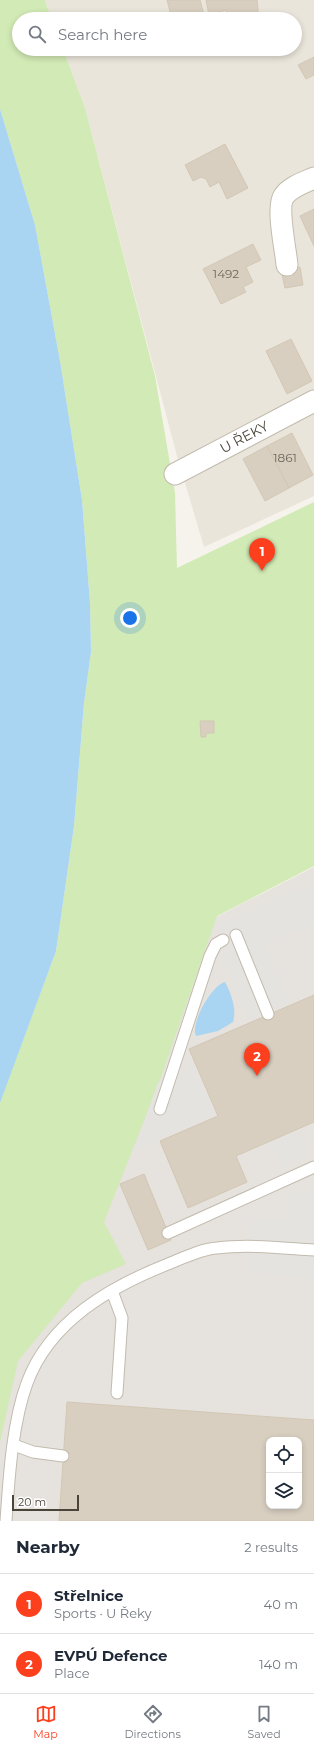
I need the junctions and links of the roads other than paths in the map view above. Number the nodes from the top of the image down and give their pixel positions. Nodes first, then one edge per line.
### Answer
1 (314, 178) edge
2 (288, 265) dead end
3 (314, 401) edge
4 (175, 474) dead end
5 (236, 935) dead end
6 (223, 940) dead end
7 (268, 1014) dead end
8 (160, 1109) dead end
9 (314, 1167) edge
10 (168, 1232) dead end
11 (314, 1250) edge
12 (112, 1291) junction
13 (117, 1393) dead end
14 (14, 1445) junction
15 (64, 1456) dead end
16 (6, 1521) edge

1 - 2 street
3 - 4 street, U ŘEKY
5 - 7 lane
6 - 8 lane
9 - 10 lane
11 - 12 lane
12 - 13 lane
12 - 14 lane
14 - 15 lane
14 - 16 lane

